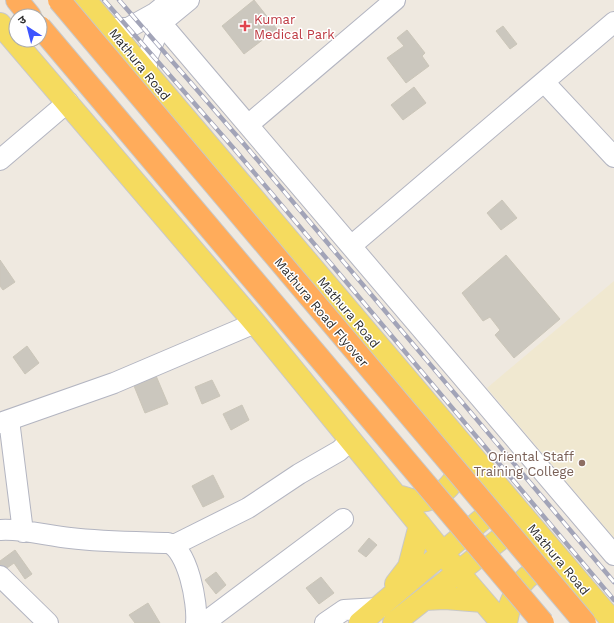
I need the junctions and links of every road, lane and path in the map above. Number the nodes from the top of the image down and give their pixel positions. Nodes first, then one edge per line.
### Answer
1 (17, 0) edge
2 (60, 0) edge
3 (85, 0) edge
4 (171, 0) edge
5 (189, 0) edge
6 (395, 0) edge
7 (24, 8) edge
8 (614, 22) edge
9 (161, 23) junction
10 (0, 24) edge
11 (110, 28) junction
12 (48, 36) edge
13 (146, 74) junction
14 (544, 82) junction
15 (68, 102) junction
16 (248, 125) junction
17 (614, 157) edge
18 (0, 159) edge
19 (351, 246) junction
20 (255, 323) junction
21 (4, 421) edge
22 (457, 438) junction
23 (351, 440) junction
24 (396, 496) junction
25 (507, 498) junction
26 (343, 519) dead end
27 (525, 519) junction
28 (420, 525) junction
29 (0, 530) edge
30 (23, 532) junction
31 (174, 545) junction
32 (442, 553) junction
33 (614, 555) edge
34 (570, 572) junction
35 (459, 573) junction
36 (0, 576) edge
37 (425, 599) junction
38 (483, 601) junction
39 (378, 608) junction
40 (48, 623) edge
41 (196, 623) edge
42 (204, 623) edge
43 (325, 623) edge
44 (360, 623) edge
45 (394, 623) edge
46 (502, 623) edge
47 (506, 623) edge
48 (543, 623) edge
49 (585, 623) edge
50 (614, 623) edge

1 - 7 highway
2 - 49 highway, Mathura Road Flyover, bridge
3 - 11 main road, Mathura Road
4 - 11 street
5 - 9 street
6 - 16 street
8 - 14 street
9 - 13 street
9 - 16 street
10 - 15 main road
11 - 13 main road, Mathura Road
12 - 48 highway, bridge
13 - 22 main road, Mathura Road
14 - 17 street
14 - 19 street
15 - 18 street
15 - 20 main road
16 - 19 street
19 - 33 street
20 - 21 street
20 - 23 main road
21 - 30 street
22 - 24 main road
22 - 25 main road, Mathura Road
23 - 24 main road
23 - 31 street
24 - 28 main road
25 - 27 main road, Mathura Road
25 - 32 main road
26 - 42 street
27 - 34 main road, Mathura Road
27 - 35 main road
28 - 32 main road
28 - 39 main road
29 - 30 street
30 - 31 street
31 - 41 street
32 - 35 main road
32 - 39 main road
34 - 47 main road
34 - 50 main road, Mathura Road
35 - 37 main road
35 - 38 main road
36 - 40 street
37 - 38 main road
37 - 45 main road
38 - 46 main road
39 - 43 street
39 - 44 main road

